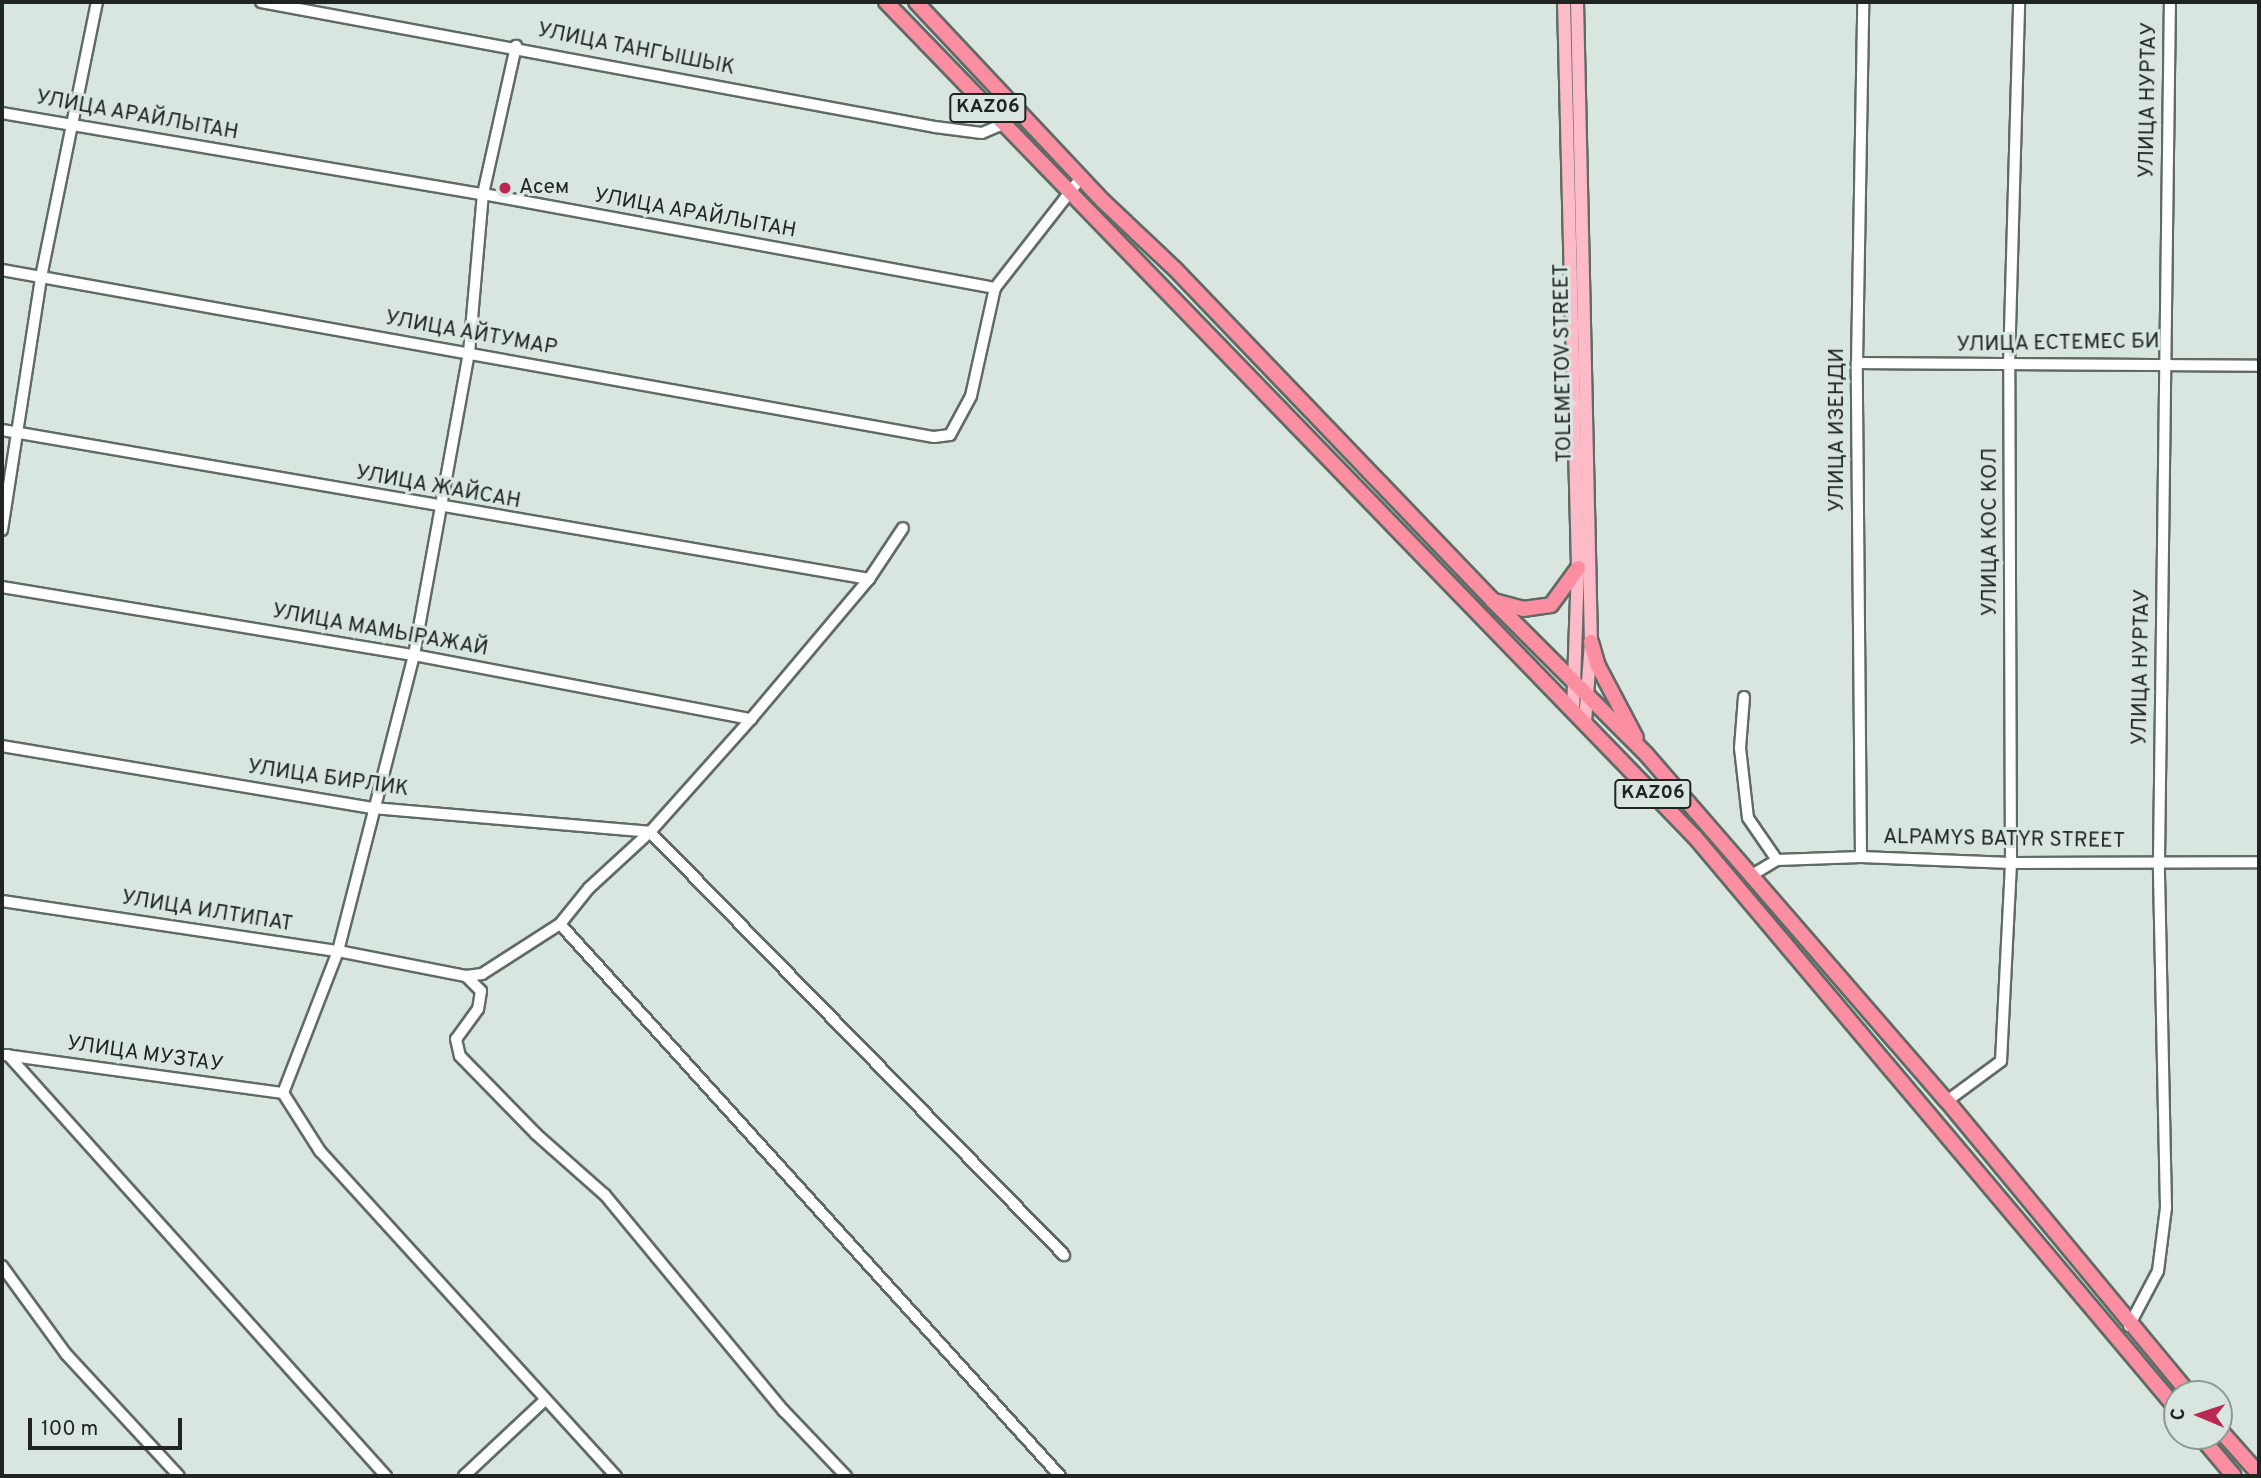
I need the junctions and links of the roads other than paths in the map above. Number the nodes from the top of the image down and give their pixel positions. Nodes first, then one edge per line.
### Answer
1 (97, 2) edge
2 (261, 2) edge
3 (886, 2) edge
4 (915, 2) edge
5 (1564, 2) edge
6 (1577, 2) edge
7 (1863, 2) edge
8 (2019, 2) edge
9 (2170, 2) edge
10 (516, 46) junction
11 (2, 113) edge
12 (1003, 124) junction
13 (70, 125) junction
14 (1081, 178) junction
15 (484, 194) junction
16 (1070, 194) junction
17 (2, 270) edge
18 (41, 277) junction
19 (995, 288) junction
20 (469, 353) junction
21 (2165, 362) junction
22 (1857, 363) junction
23 (2009, 366) junction
24 (2259, 366) edge
25 (2, 430) edge
26 (19, 433) junction
27 (438, 508) junction
28 (903, 528) dead end
29 (2, 530) edge
30 (1578, 568) junction
31 (869, 579) junction
32 (2, 587) edge
33 (1492, 600) junction
34 (1591, 642) junction
35 (414, 655) junction
36 (1576, 685) junction
37 (1587, 696) junction
38 (1744, 697) dead end
39 (1573, 711) junction
40 (751, 719) junction
41 (1584, 723) junction
42 (2, 746) edge
43 (1646, 754) junction
44 (372, 808) junction
45 (650, 832) junction
46 (1861, 857) junction
47 (1777, 860) junction
48 (2159, 860) junction
49 (2259, 862) edge
50 (2011, 863) junction
51 (1752, 875) junction
52 (2, 901) edge
53 (560, 924) junction
54 (338, 951) junction
55 (466, 976) junction
56 (5, 1055) edge
57 (283, 1093) junction
58 (1947, 1101) junction
59 (1064, 1255) dead end
60 (2, 1266) edge
61 (2129, 1326) junction
62 (2177, 1380) edge
63 (2163, 1392) edge
64 (546, 1399) junction
65 (2233, 1445) edge
66 (2212, 1450) edge
67 (2259, 1474) edge
68 (179, 1476) edge
69 (386, 1476) edge
70 (464, 1476) edge
71 (616, 1476) edge
72 (846, 1476) edge
73 (1060, 1476) edge
74 (2234, 1476) edge

1 - 13 street
2 - 10 street, УЛИЦА ТАНГЫШЫК
3 - 12 highway, KАZ06
4 - 14 highway, KАZ06
5 - 30 main road, TOLEMETOV STREET
6 - 34 main road, TOLEMETOV STREET
7 - 22 street, УЛИЦА ИЗЕНДИ
8 - 23 street, УЛИЦА КОС КОЛ
9 - 21 street, УЛИЦА НУРТАУ
10 - 12 street, УЛИЦА ТАНГЫШЫК
10 - 15 street
11 - 13 street, УЛИЦА АРАЙЛЫТАН
12 - 16 highway, KАZ06
13 - 15 street, УЛИЦА АРАЙЛЫТАН
13 - 18 street
14 - 16 street
14 - 33 highway, KАZ06
15 - 19 street, УЛИЦА АРАЙЛЫТАН
15 - 20 street
16 - 19 street
16 - 39 highway, KАZ06
17 - 18 street, УЛИЦА АЙТУМАР
18 - 20 street, УЛИЦА АЙТУМАР
18 - 26 street
19 - 20 street, УЛИЦА АЙТУМАР
20 - 27 street
21 - 23 street, УЛИЦА ЕСТЕМЕС БИ
21 - 24 street, УЛИЦА ЕСТЕМЕС БИ
21 - 48 street, УЛИЦА НУРТАУ
22 - 23 street, УЛИЦА ЕСТЕМЕС БИ
22 - 46 street, УЛИЦА ИЗЕНДИ
23 - 50 street, УЛИЦА КОС КОЛ
25 - 26 street, УЛИЦА ЖАЙСАН
26 - 27 street, УЛИЦА ЖАЙСАН
26 - 29 street
27 - 31 street, УЛИЦА ЖАЙСАН
27 - 35 street
28 - 31 street
30 - 33 highway
30 - 36 main road, TOLEMETOV STREET
31 - 40 street
32 - 35 street, УЛИЦА МАМЫРАЖАЙ
33 - 36 highway, KАZ06
34 - 37 main road, TOLEMETOV STREET
34 - 43 highway
35 - 40 street, УЛИЦА МАМЫРАЖАЙ
35 - 44 street
36 - 37 highway, KАZ06
36 - 39 main road, TOLEMETOV STREET
37 - 41 main road, TOLEMETOV STREET
37 - 43 highway, KАZ06
38 - 47 street
39 - 41 highway, KАZ06
40 - 45 street
41 - 63 highway, KАZ06
42 - 44 street, УЛИЦА БИРЛИК
43 - 51 highway, KАZ06
44 - 45 street, УЛИЦА БИРЛИК
44 - 54 street
45 - 53 street
45 - 59 street
46 - 47 street, ALPAMYS BATYR STREET
46 - 50 street, ALPAMYS BATYR STREET
47 - 51 street, ALPAMYS BATYR STREET
48 - 49 street, ALPAMYS BATYR STREET
48 - 50 street, ALPAMYS BATYR STREET
48 - 61 street, УЛИЦА НУРТАУ
50 - 58 street, УЛИЦА КОС КОЛ
51 - 58 highway, KАZ06
52 - 54 street, УЛИЦА ИЛТИПАТ
53 - 55 street
53 - 73 street
54 - 55 street, УЛИЦА ИЛТИПАТ
54 - 57 street
55 - 72 street
56 - 57 street, УЛИЦА МУЗТАУ
56 - 69 street
57 - 64 street
58 - 61 highway, KАZ06
60 - 68 street
61 - 62 highway, KАZ06
64 - 70 street
64 - 71 street
65 - 67 highway
66 - 74 highway

